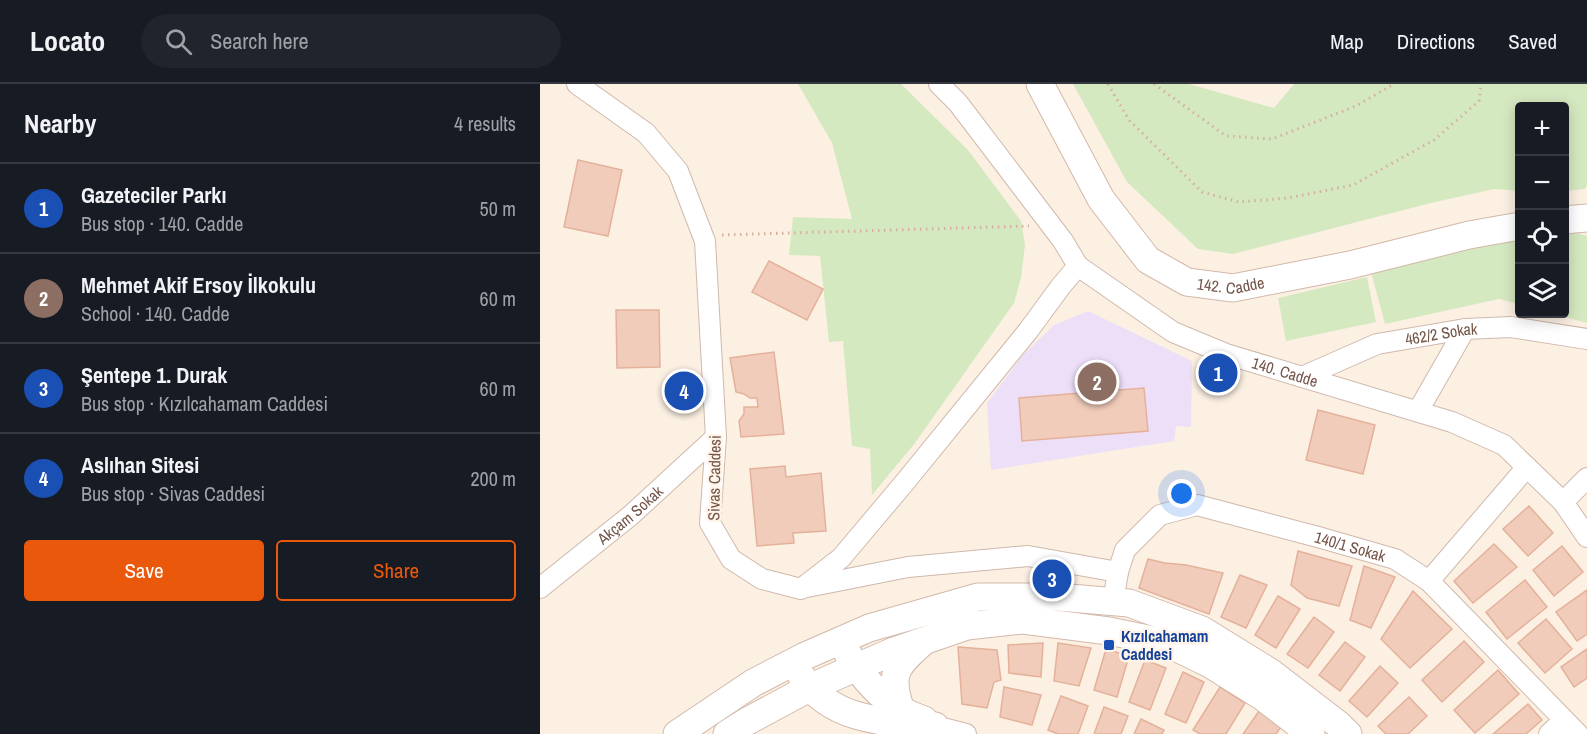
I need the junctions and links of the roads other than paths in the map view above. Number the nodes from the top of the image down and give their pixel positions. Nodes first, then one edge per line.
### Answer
1 (577, 84) edge
2 (939, 84) edge
3 (1040, 84) edge
4 (1587, 218) edge
5 (1569, 220) edge
6 (1515, 227) edge
7 (1078, 266) junction
8 (1465, 329) junction
9 (1587, 339) edge
10 (1302, 377) junction
11 (1418, 411) junction
12 (716, 436) junction
13 (1527, 467) junction
14 (1587, 478) edge
15 (1563, 502) junction
16 (1587, 537) edge
17 (1118, 573) junction
18 (1429, 581) junction
19 (540, 588) edge
20 (801, 589) junction
21 (1113, 602) junction
22 (840, 641) junction
23 (924, 641) junction
24 (792, 663) junction
25 (856, 667) junction
26 (809, 688) junction
27 (901, 710) junction
28 (844, 711) junction
29 (1564, 720) junction
30 (935, 726) junction
31 (736, 728) edge
32 (677, 734) edge
33 (966, 734) edge
34 (1311, 734) edge
35 (1348, 734) edge
36 (1549, 734) edge
37 (1578, 734) edge

1 - 12 street, Sivas Caddesi
2 - 7 street, 140. Cadde
3 - 6 main road, 142. Cadde
4 - 5 main road
7 - 10 street, 140. Cadde
7 - 20 street
8 - 9 street, 462/2 Sokak
8 - 10 street, 462/2 Sokak
8 - 11 street
10 - 11 street, 140. Cadde
11 - 13 street, 140. Cadde
12 - 19 street, Akçam Sokak
12 - 20 street, Sivas Caddesi
13 - 15 street, 140. Cadde
13 - 18 street
14 - 15 street
15 - 16 street, 140. Cadde
17 - 18 street, 140/1 Sokak
17 - 20 street
17 - 21 street, 140/1 Sokak
18 - 29 street, 140/1 Sokak
21 - 22 main road
21 - 35 main road
22 - 24 main road
22 - 25 main road
23 - 25 main road
23 - 27 main road
23 - 34 main road
24 - 26 main road
24 - 32 main road
25 - 26 main road
25 - 27 main road
26 - 28 main road
26 - 31 main road
27 - 30 main road
28 - 30 main road
28 - 31 main road
29 - 36 street
29 - 37 street, 140/1 Sokak
30 - 33 street

